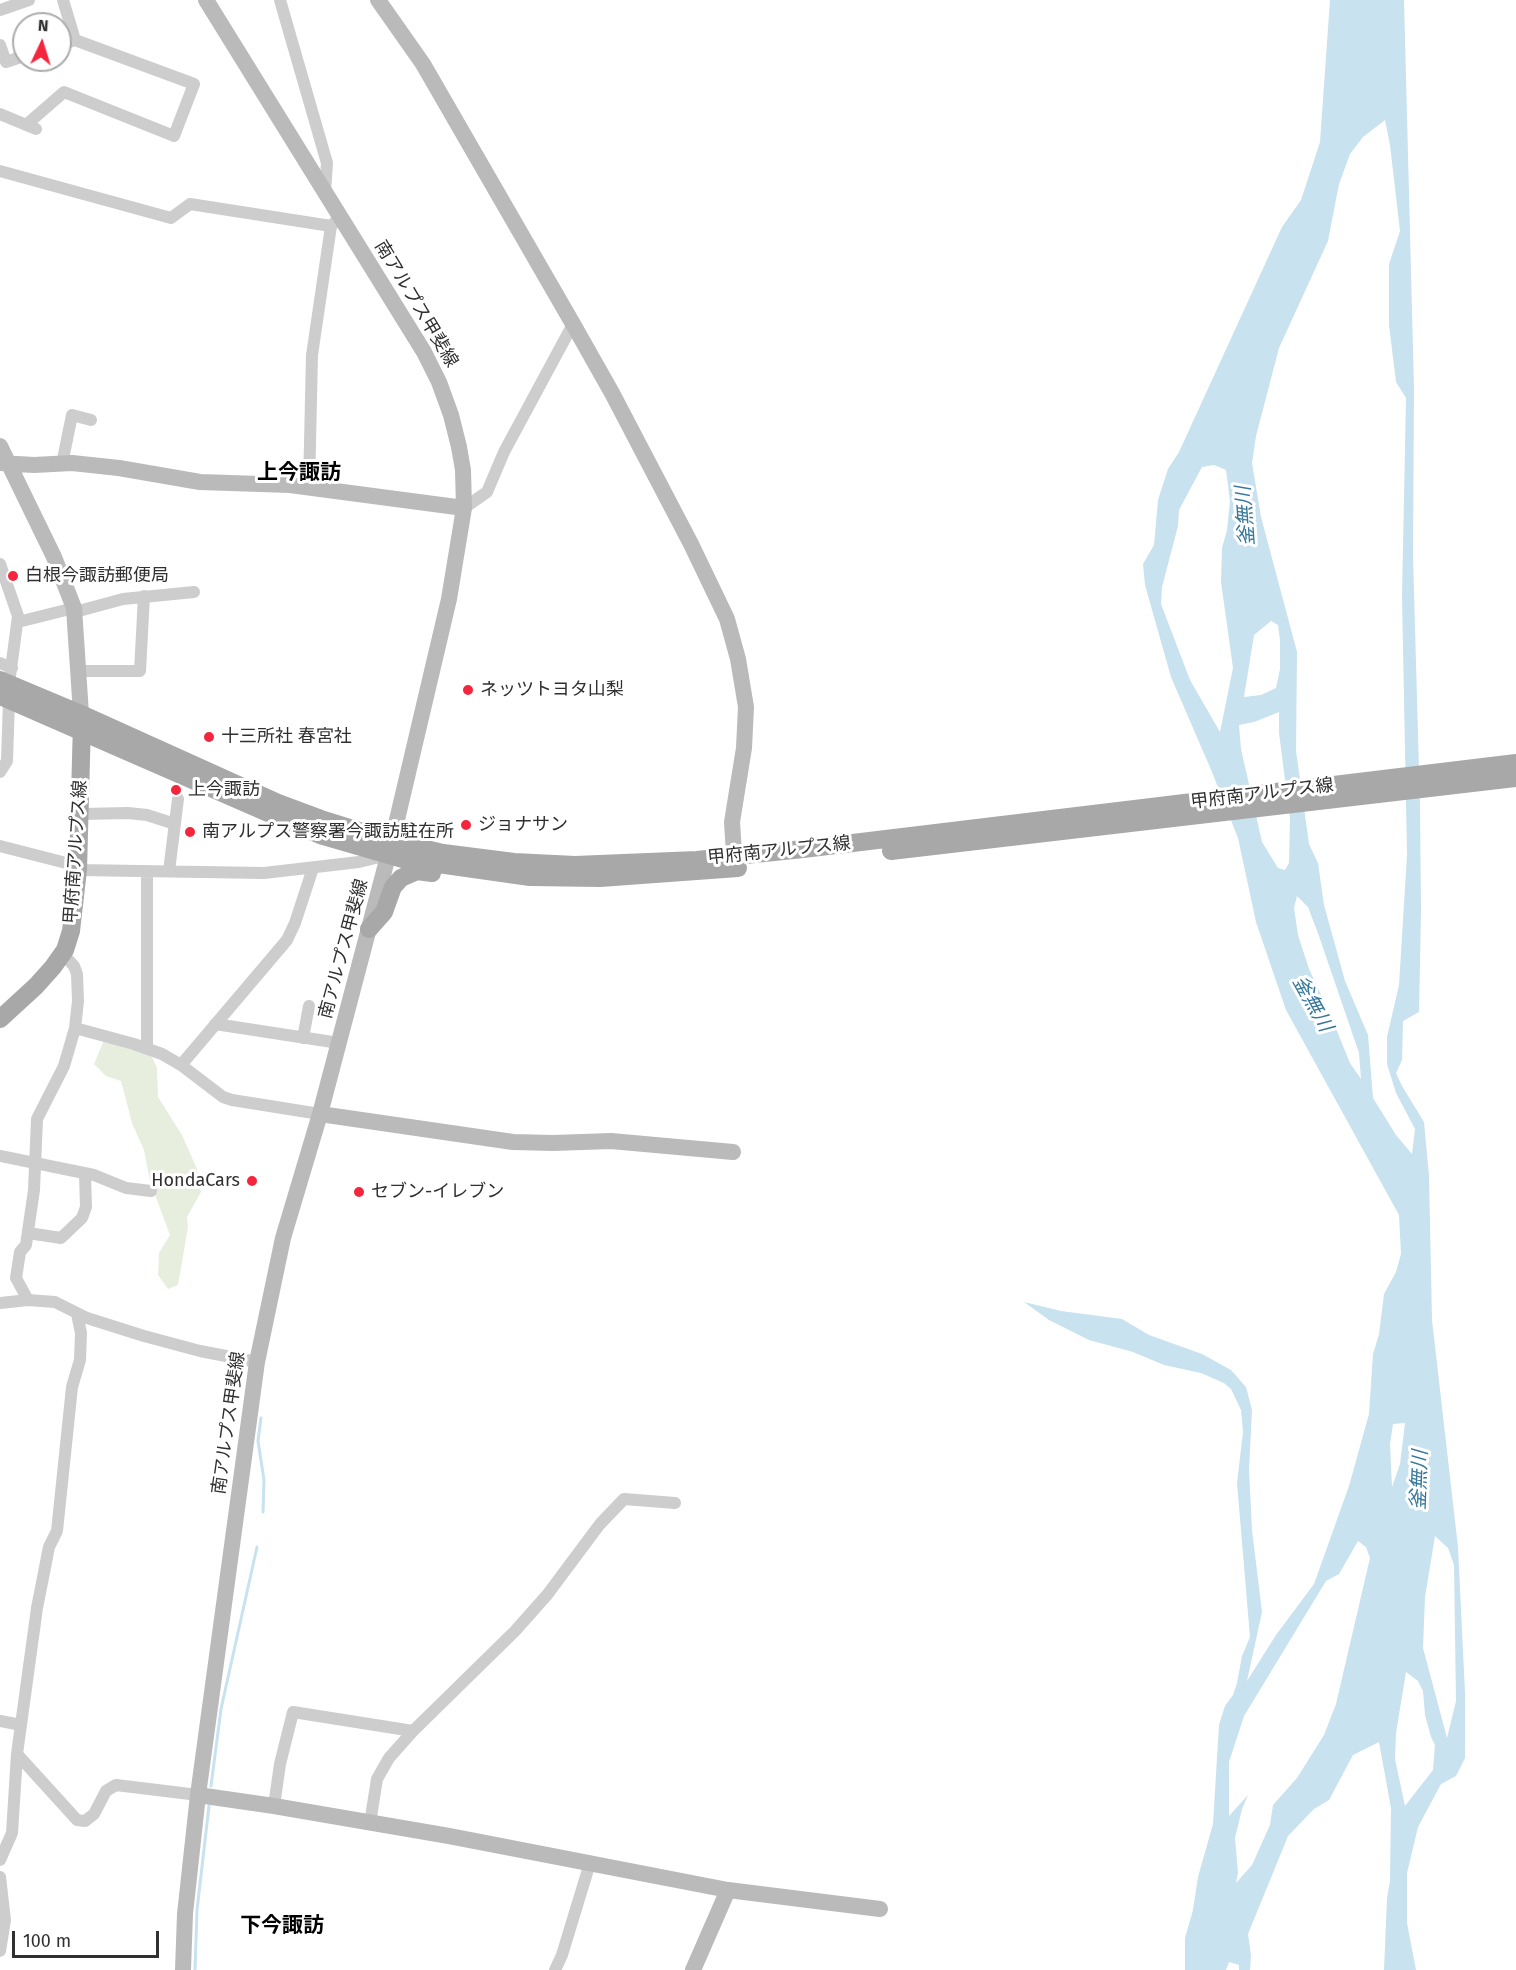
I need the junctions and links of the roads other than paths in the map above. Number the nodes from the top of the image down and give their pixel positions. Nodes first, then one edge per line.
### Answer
1 (29, 0) edge
2 (206, 0) edge
3 (280, 0) edge
4 (67, 1) edge
5 (382, 2) edge
6 (0, 10) edge
7 (75, 40) junction
8 (72, 41) edge
9 (0, 45) edge
10 (12, 60) edge
11 (0, 114) edge
12 (0, 171) edge
13 (325, 192) junction
14 (336, 221) junction
15 (573, 324) junction
16 (91, 420) dead end
17 (0, 446) edge
18 (4, 463) edge
19 (62, 464) junction
20 (309, 487) junction
21 (464, 508) junction
22 (0, 564) edge
23 (194, 592) dead end
24 (144, 596) junction
25 (75, 610) junction
26 (18, 622) junction
27 (79, 671) junction
28 (5, 682) edge
29 (82, 723) junction
30 (1516, 763) edge
31 (0, 772) edge
32 (1516, 778) edge
33 (178, 799) dead end
34 (81, 814) junction
35 (175, 824) junction
36 (0, 846) edge
37 (390, 848) junction
38 (805, 855) junction
39 (734, 863) junction
40 (78, 868) junction
41 (313, 868) junction
42 (147, 871) junction
43 (169, 871) junction
44 (515, 875) junction
45 (369, 929) junction
46 (63, 954) junction
47 (309, 1006) dead end
48 (1, 1015) edge
49 (215, 1024) junction
50 (75, 1028) junction
51 (303, 1038) junction
52 (339, 1043) junction
53 (147, 1049) junction
54 (181, 1065) junction
55 (320, 1114) junction
56 (733, 1152) dead end
57 (0, 1156) edge
58 (34, 1162) junction
59 (85, 1174) junction
60 (151, 1191) dead end
61 (28, 1233) junction
62 (28, 1300) junction
63 (0, 1303) edge
64 (77, 1314) junction
65 (257, 1362) junction
66 (675, 1503) dead end
67 (0, 1721) edge
68 (21, 1725) junction
69 (412, 1731) junction
70 (17, 1754) junction
71 (198, 1795) junction
72 (274, 1806) junction
73 (370, 1823) junction
74 (0, 1860) edge
75 (590, 1863) junction
76 (0, 1877) edge
77 (728, 1890) junction
78 (880, 1909) dead end
79 (0, 1951) edge
80 (183, 1970) edge
81 (555, 1970) edge
82 (693, 1970) edge

1 - 6 street
2 - 13 street, 南アルプス甲斐線
3 - 13 street
4 - 7 street
5 - 15 street
7 - 8 street
7 - 11 street
9 - 10 street
12 - 14 street
13 - 14 street, 南アルプス甲斐線
14 - 20 street
14 - 21 street, 南アルプス甲斐線
15 - 21 street
15 - 39 street
16 - 19 street
17 - 18 street
18 - 19 street
18 - 25 street
19 - 20 street
20 - 21 street
21 - 37 street, 南アルプス甲斐線
22 - 26 street
23 - 24 street
24 - 25 street
24 - 27 street
25 - 26 street
25 - 27 street
26 - 28 street
27 - 29 street
28 - 29 main road
28 - 31 street
29 - 34 main road, 甲府南アルプス線
29 - 37 main road, 甲府南アルプス線
30 - 38 main road, 甲府南アルプス線
32 - 38 main road, 甲府南アルプス線
33 - 35 street
34 - 35 street
34 - 40 main road, 甲府南アルプス線
35 - 43 street
36 - 40 street
37 - 39 main road, 甲府南アルプス線
37 - 41 street
37 - 44 main road, 甲府南アルプス線
37 - 45 street, 南アルプス甲斐線
38 - 39 main road, 甲府南アルプス線
39 - 44 main road, 甲府南アルプス線
40 - 42 street
40 - 46 main road, 甲府南アルプス線
41 - 43 street
41 - 49 street
42 - 43 street
42 - 53 street
44 - 45 main road
45 - 52 street, 南アルプス甲斐線
46 - 48 main road, 甲府南アルプス線
46 - 50 street
47 - 51 street
49 - 51 street
49 - 54 street
50 - 53 street
50 - 58 street
51 - 52 street
52 - 55 street, 南アルプス甲斐線
53 - 54 street
54 - 55 street
55 - 56 street
55 - 65 street, 南アルプス甲斐線
57 - 58 street
58 - 59 street
58 - 61 street
59 - 60 street
59 - 61 street
61 - 62 street
62 - 63 street
62 - 64 street
64 - 65 street
64 - 68 street
65 - 71 street, 南アルプス甲斐線
66 - 69 street
67 - 68 street
68 - 70 street
69 - 72 street
69 - 73 street
70 - 71 street
70 - 74 street
71 - 72 street
71 - 80 street, 南アルプス甲斐線
72 - 73 street
73 - 75 street
75 - 77 street
75 - 81 street
76 - 79 street
77 - 78 street
77 - 82 street

